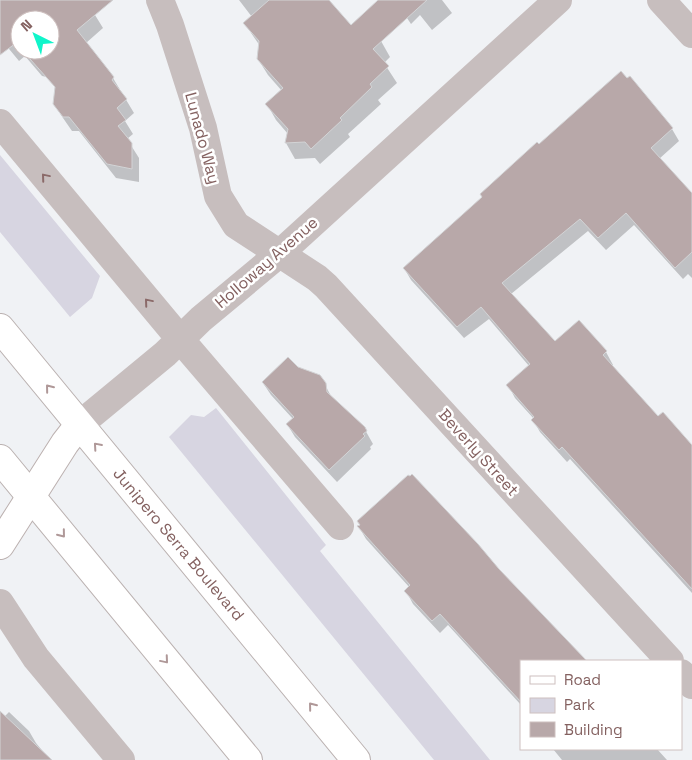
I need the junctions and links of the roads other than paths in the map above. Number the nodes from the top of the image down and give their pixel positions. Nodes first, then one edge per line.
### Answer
1 (160, 0) edge
2 (558, 0) edge
3 (661, 0) edge
4 (692, 34) edge
5 (0, 123) edge
6 (279, 254) junction
7 (0, 328) edge
8 (180, 339) junction
9 (80, 425) junction
10 (0, 459) edge
11 (31, 496) junction
12 (340, 526) dead end
13 (0, 545) edge
14 (0, 603) edge
15 (669, 660) edge
16 (682, 674) edge
17 (692, 685) edge
18 (120, 760) edge
19 (248, 760) edge
20 (356, 760) edge

1 - 6 street, Lunado Way
2 - 6 street, Holloway Avenue
3 - 4 street
8 -> 5 street
6 - 8 street, Holloway Avenue
6 - 15 street, Beverly Street
9 -> 7 main road, Junipero Serra Boulevard
8 - 9 street, Holloway Avenue
8 - 12 street
9 - 11 main road, Holloway Avenue
20 -> 9 main road, Junipero Serra Boulevard
10 - 11 main road
11 - 13 main road, Holloway Avenue
11 -> 19 main road
14 - 18 street
16 - 17 street

